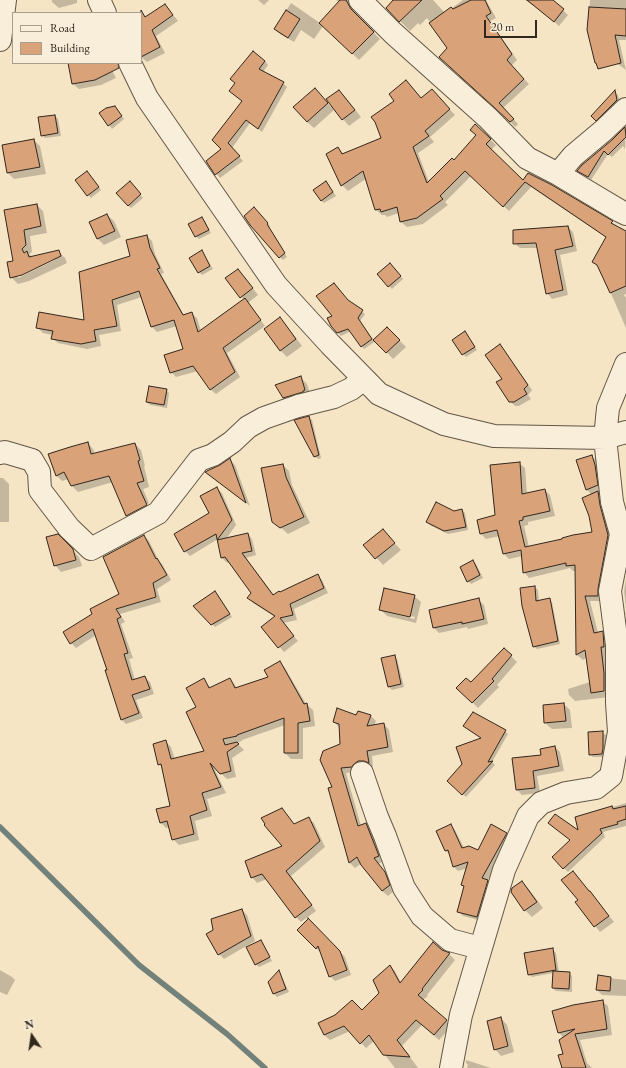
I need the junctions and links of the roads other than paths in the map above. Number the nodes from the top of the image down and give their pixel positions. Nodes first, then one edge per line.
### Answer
1 (5, 0) edge
2 (99, 0) edge
3 (360, 0) edge
4 (105, 12) edge
5 (0, 40) edge
6 (130, 64) edge
7 (626, 109) edge
8 (558, 174) junction
9 (626, 214) edge
10 (626, 364) edge
11 (364, 379) junction
12 (626, 432) edge
13 (604, 438) junction
14 (0, 453) edge
15 (362, 772) dead end
16 (480, 948) junction
17 (451, 1068) edge

1 - 5 street
2 - 4 street
3 - 8 street
6 - 11 street
7 - 8 street
8 - 9 street
10 - 13 street
11 - 13 street
11 - 14 street
12 - 13 street
13 - 16 street
15 - 16 street
16 - 17 street

